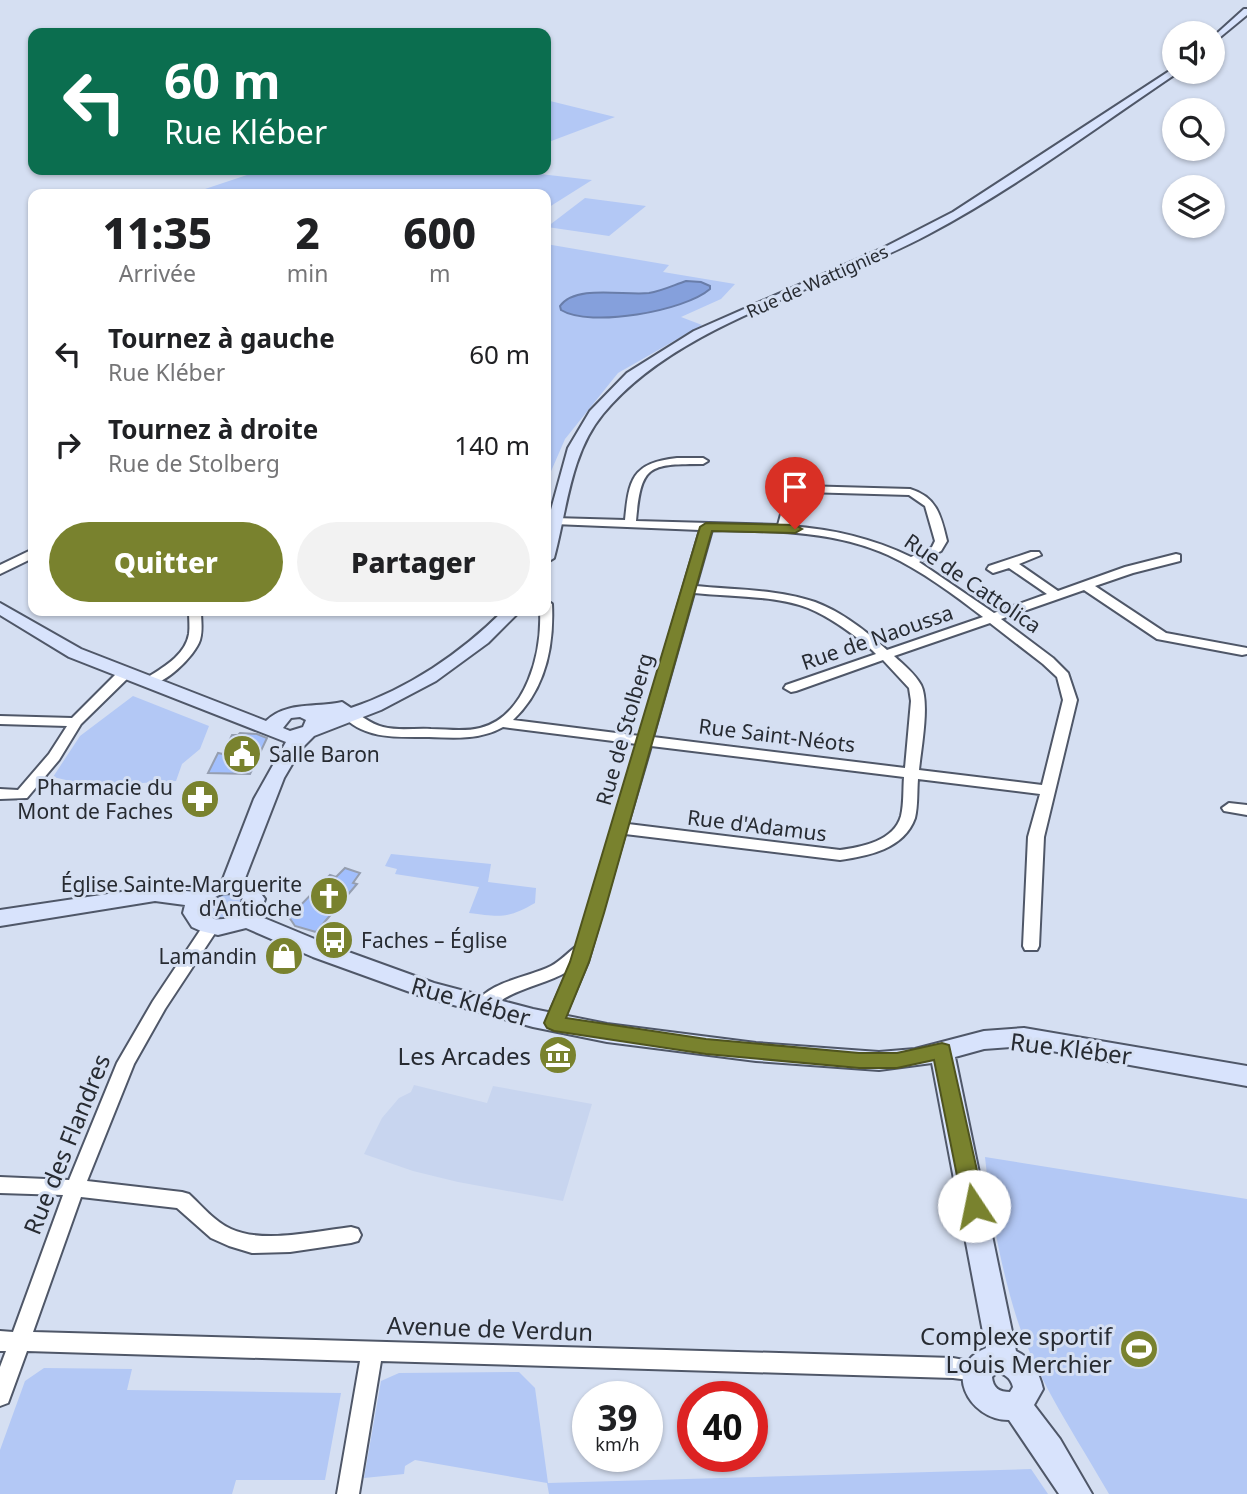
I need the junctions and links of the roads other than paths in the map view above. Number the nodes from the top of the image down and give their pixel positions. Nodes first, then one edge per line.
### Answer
1 (1247, 11) edge
2 (1247, 17) edge
3 (1225, 32) edge
4 (1225, 34) edge
5 (1162, 79) edge
6 (703, 461) dead end
7 (554, 521) junction
8 (630, 524) junction
9 (706, 527) junction
10 (783, 528) junction
11 (551, 535) edge
12 (1035, 555) dead end
13 (28, 556) edge
14 (1175, 558) dead end
15 (910, 562) junction
16 (1010, 563) junction
17 (993, 569) dead end
18 (0, 570) edge
19 (1085, 585) junction
20 (688, 589) junction
21 (1056, 595) junction
22 (3, 613) edge
23 (195, 616) edge
24 (507, 616) edge
25 (545, 616) edge
26 (990, 618) junction
27 (1242, 651) dead end
28 (883, 655) junction
29 (125, 673) junction
30 (428, 676) junction
31 (150, 682) junction
32 (791, 688) dead end
33 (227, 712) junction
34 (349, 715) junction
35 (0, 720) edge
36 (76, 722) junction
37 (303, 722) junction
38 (501, 723) junction
39 (276, 733) junction
40 (644, 740) junction
41 (282, 762) junction
42 (913, 772) junction
43 (1048, 790) junction
44 (0, 794) edge
45 (1229, 808) dead end
46 (1247, 810) edge
47 (618, 828) junction
48 (233, 886) junction
49 (198, 900) junction
50 (0, 918) edge
51 (245, 919) junction
52 (211, 927) junction
53 (585, 944) junction
54 (1031, 946) dead end
55 (482, 1006) junction
56 (554, 1023) junction
57 (942, 1051) junction
58 (1247, 1076) edge
59 (0, 1185) edge
60 (75, 1188) junction
61 (351, 1235) dead end
62 (10, 1341) edge
63 (372, 1351) junction
64 (991, 1366) junction
65 (0, 1396) edge
66 (348, 1494) edge
67 (1077, 1494) edge

1 - 3 street
2 - 4 street
5 - 7 street, Rue de Wattignies
6 - 8 street
7 - 8 street, Rue de Cattolica
7 - 11 street, Rue de Wattignies
8 - 9 street, Rue de Cattolica
9 - 10 street, Rue de Cattolica
9 - 20 street, Rue de Stolberg
10 - 15 street, Rue de Cattolica
10 - 15 street
12 - 16 street
13 - 18 street
14 - 19 street, Rue de Naoussa
15 - 26 street, Rue de Cattolica
16 - 17 street
16 - 21 street
19 - 21 street, Rue de Naoussa
19 - 27 street
20 - 28 street, Rue d'Adamus
20 - 40 street, Rue de Stolberg
21 - 26 street, Rue de Naoussa
22 - 29 street
23 - 31 street
24 - 30 street
25 - 38 street
26 - 28 street, Rue de Naoussa
26 - 43 street, Rue de Cattolica
28 - 32 street, Rue de Naoussa
28 - 42 street, Rue d'Adamus
29 - 31 street
29 - 36 street
30 - 34 street
30 - 37 street
31 - 33 street
33 - 37 street
33 - 39 street
34 - 37 street
34 - 38 street
35 - 36 street
36 - 44 street
37 - 39 street
37 - 39 street
37 - 41 street
38 - 40 street, Rue Saint-Néots
39 - 41 street
40 - 42 street, Rue Saint-Néots
40 - 47 street, Rue de Stolberg
41 - 48 street
42 - 43 street, Rue Saint-Néots
42 - 47 street, Rue d'Adamus
43 - 54 street, Rue de Cattolica
45 - 46 street
47 - 53 street, Rue de Stolberg
48 - 49 street
48 - 51 street
49 - 50 street
49 - 52 street
51 - 52 street
51 - 55 street, Rue Kléber
52 - 60 street, Rue des Flandres
53 - 55 street, Rue de Stolberg
53 - 56 street, Rue de Stolberg
55 - 56 street, Rue Kléber
56 - 57 street, Rue Kléber
57 - 58 street, Rue Kléber
57 - 64 street
59 - 60 street
60 - 61 street
60 - 62 street, Rue des Flandres
62 - 63 street, Avenue de Verdun
62 - 65 street, Rue des Flandres
63 - 64 street, Avenue de Verdun
63 - 66 street
64 - 67 street

